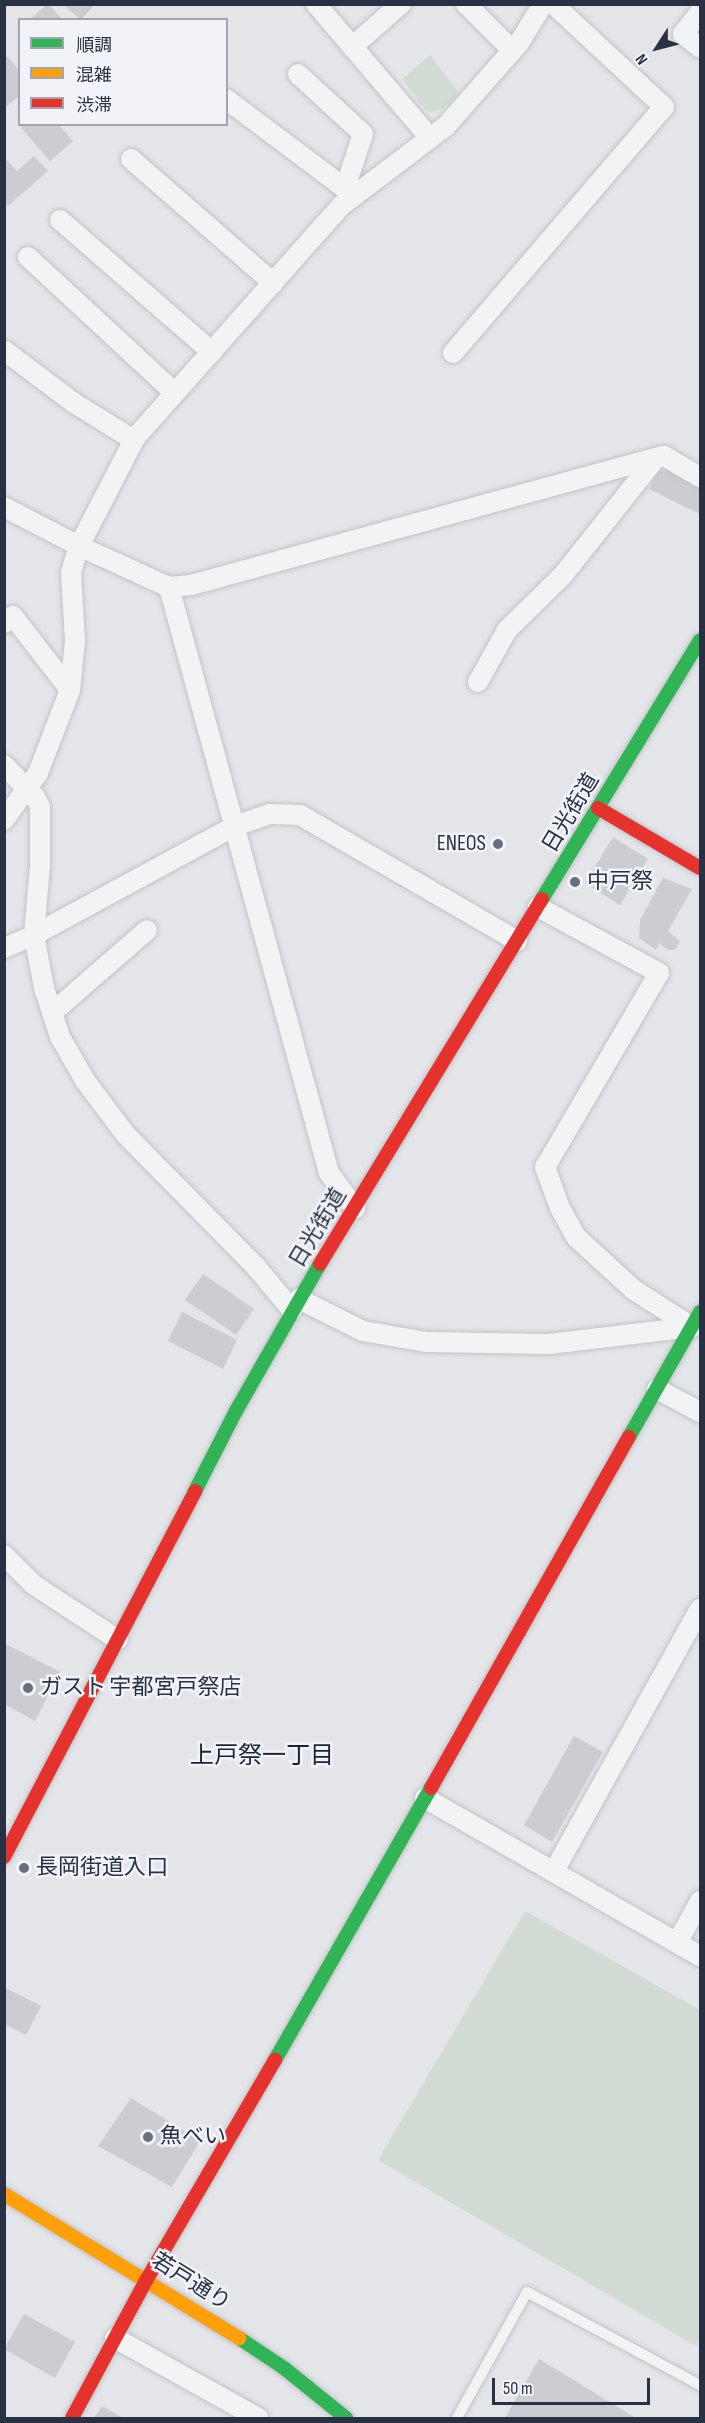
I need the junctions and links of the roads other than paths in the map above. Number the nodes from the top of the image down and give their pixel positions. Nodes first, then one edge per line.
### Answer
1 (316, 4) edge
2 (401, 4) edge
3 (466, 4) edge
4 (543, 4) edge
5 (553, 4) edge
6 (700, 12) edge
7 (352, 47) junction
8 (700, 48) edge
9 (512, 50) junction
10 (298, 74) dead end
11 (228, 100) edge
12 (430, 138) junction
13 (131, 159) dead end
14 (350, 192) junction
15 (60, 220) dead end
16 (28, 257) dead end
17 (273, 283) junction
18 (5, 351) edge
19 (212, 352) junction
20 (453, 353) dead end
21 (175, 393) junction
22 (134, 440) junction
23 (655, 459) junction
24 (700, 477) edge
25 (4, 507) edge
26 (79, 546) junction
27 (169, 587) junction
28 (4, 623) edge
29 (700, 640) edge
30 (478, 682) dead end
31 (70, 690) junction
32 (4, 765) edge
33 (26, 786) junction
34 (598, 808) junction
35 (4, 820) edge
36 (235, 826) junction
37 (700, 868) edge
38 (538, 907) junction
39 (147, 930) dead end
40 (33, 935) junction
41 (517, 941) junction
42 (4, 948) edge
43 (52, 1013) junction
44 (355, 1208) junction
45 (296, 1304) junction
46 (696, 1320) edge
47 (657, 1389) junction
48 (700, 1412) edge
49 (4, 1555) edge
50 (700, 1609) edge
51 (118, 1640) junction
52 (425, 1798) junction
53 (4, 1857) edge
54 (554, 1872) junction
55 (700, 1901) edge
56 (677, 1943) junction
57 (700, 1956) edge
58 (4, 2194) edge
59 (147, 2279) junction
60 (115, 2338) junction
61 (700, 2385) edge
62 (326, 2411) edge
63 (72, 2418) edge
64 (258, 2418) edge
65 (346, 2418) edge
66 (457, 2418) edge

1 - 7 street
2 - 7 street
3 - 9 street
4 - 9 street
5 - 20 street
6 - 8 street
7 - 12 street
9 - 12 street
10 - 14 street
11 - 14 street
12 - 14 street
13 - 17 street
14 - 17 street
15 - 19 street
16 - 21 street
17 - 19 street
18 - 22 street
19 - 21 street
21 - 22 street
22 - 26 street
23 - 24 street
23 - 27 street
23 - 30 street
25 - 26 street
26 - 27 street
26 - 31 street
27 - 36 street
28 - 31 street
29 - 34 main road, 日光街道
31 - 33 street
32 - 33 street
33 - 35 street
33 - 40 street
34 - 37 main road
34 - 38 main road, 日光街道
36 - 40 street
36 - 41 street
36 - 44 street
38 - 41 main road, 日光街道
38 - 46 street
39 - 43 street
40 - 42 street
40 - 43 street
41 - 44 main road, 日光街道
43 - 45 street
44 - 45 main road, 日光街道
45 - 46 street
45 - 51 main road, 日光街道
46 - 47 main road
47 - 48 street
47 - 52 main road
49 - 51 street
50 - 54 street
51 - 53 main road, 日光街道
52 - 54 street
52 - 59 main road
54 - 56 street
55 - 56 street
56 - 57 street
58 - 59 main road, 若戸通り
59 - 60 main road
59 - 62 main road, 若戸通り
60 - 63 main road
60 - 64 street
61 - 66 lane
62 - 65 main road, 若戸通り

